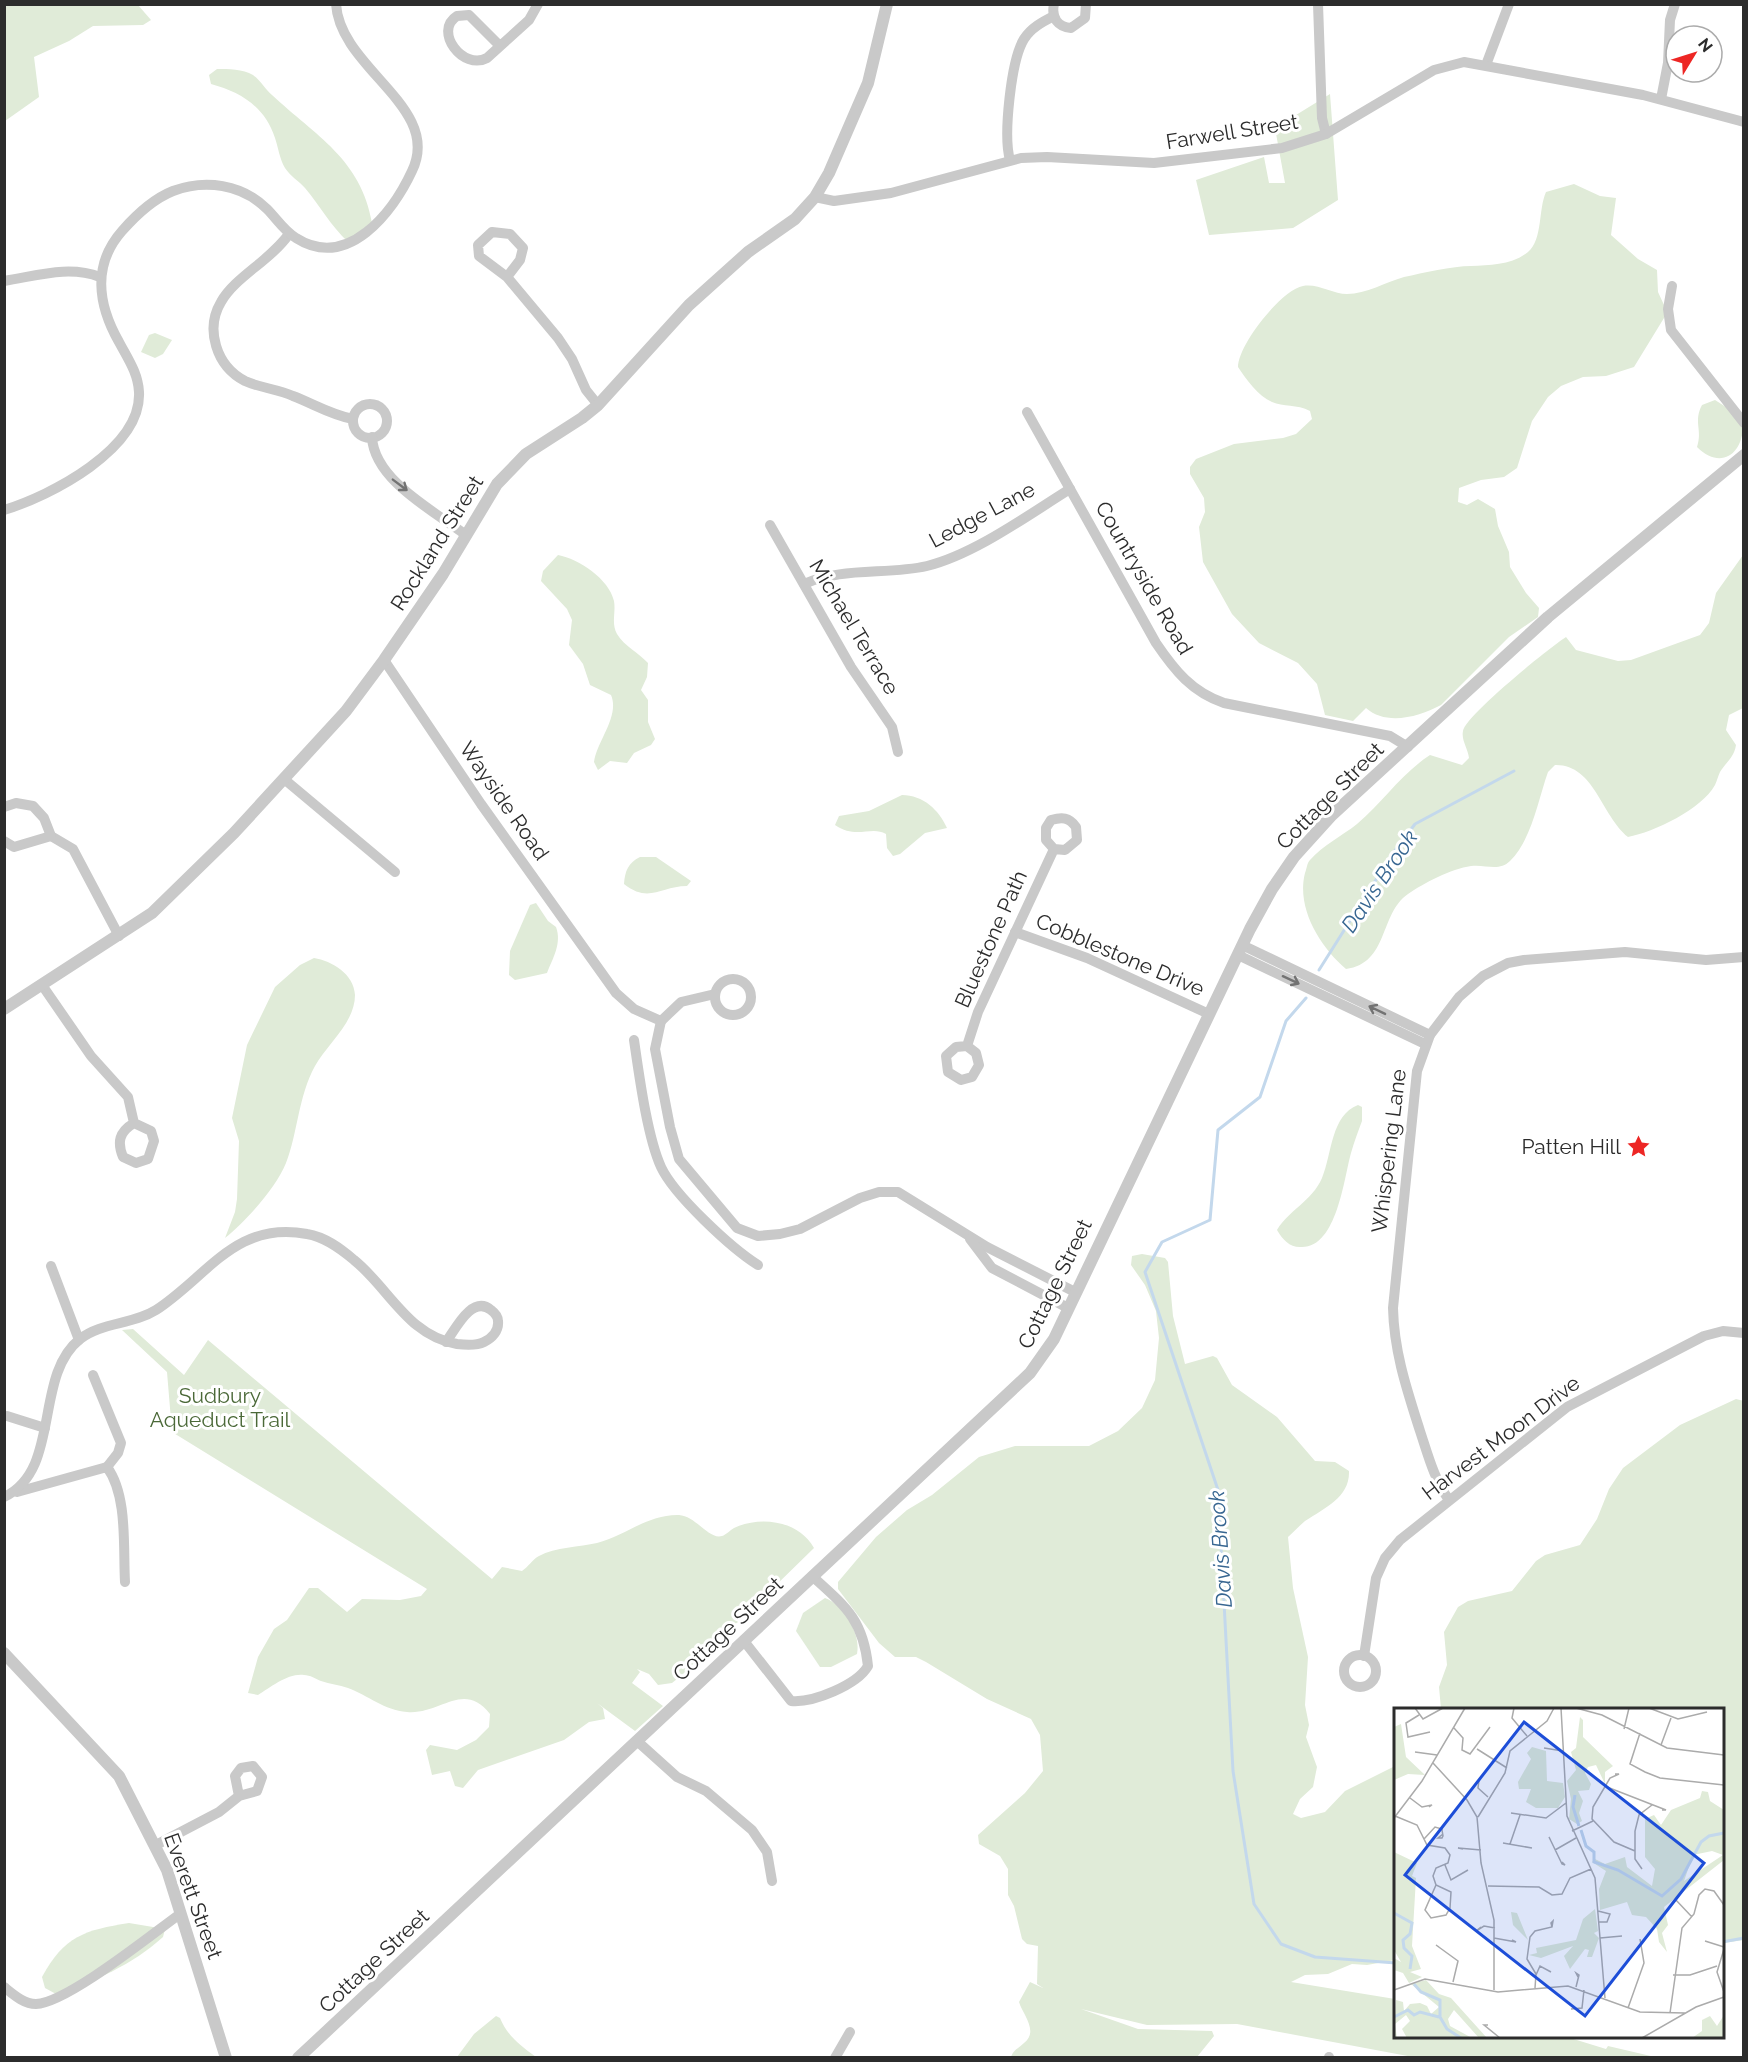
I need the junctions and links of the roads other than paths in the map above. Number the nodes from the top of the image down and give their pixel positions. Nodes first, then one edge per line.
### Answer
1 (336, 4) edge
2 (538, 4) edge
3 (887, 4) edge
4 (1086, 4) edge
5 (1318, 4) edge
6 (1509, 4) edge
7 (1675, 4) edge
8 (1054, 10) edge
9 (500, 46) junction
10 (1486, 65) junction
11 (1661, 99) junction
12 (1743, 122) edge
13 (1326, 134) junction
14 (1010, 160) junction
15 (815, 197) junction
16 (289, 234) junction
17 (100, 277) junction
18 (507, 277) junction
19 (4, 281) edge
20 (1672, 286) dead end
21 (598, 405) junction
22 (1027, 412) dead end
23 (353, 418) junction
24 (1743, 423) edge
25 (372, 437) junction
26 (1743, 455) edge
27 (1070, 489) junction
28 (4, 510) edge
29 (770, 525) dead end
30 (466, 535) junction
31 (804, 584) junction
32 (384, 660) junction
33 (1408, 747) junction
34 (898, 752) dead end
35 (284, 778) junction
36 (4, 807) edge
37 (51, 836) junction
38 (4, 841) edge
39 (1054, 849) dead end
40 (394, 872) dead end
41 (1015, 932) junction
42 (119, 936) junction
43 (1240, 950) junction
44 (1743, 957) edge
45 (42, 985) junction
46 (715, 994) dead end
47 (4, 1009) edge
48 (1209, 1014) junction
49 (662, 1021) junction
50 (634, 1040) dead end
51 (1427, 1040) junction
52 (967, 1046) dead end
53 (662, 1087) junction
54 (643, 1090) junction
55 (134, 1123) dead end
56 (679, 1159) junction
57 (661, 1167) junction
58 (747, 1232) junction
59 (966, 1234) junction
60 (735, 1248) junction
61 (758, 1265) dead end
62 (51, 1266) dead end
63 (1075, 1292) junction
64 (1068, 1308) junction
65 (1743, 1333) edge
66 (79, 1340) junction
67 (446, 1342) junction
68 (93, 1375) dead end
69 (7, 1416) dead end
70 (45, 1428) junction
71 (107, 1467) junction
72 (16, 1492) junction
73 (4, 1497) edge
74 (1449, 1500) junction
75 (812, 1576) junction
76 (125, 1582) dead end
77 (744, 1641) junction
78 (4, 1653) edge
79 (1364, 1656) dead end
80 (637, 1741) junction
81 (239, 1796) dead end
82 (156, 1845) junction
83 (772, 1881) dead end
84 (180, 1914) junction
85 (4, 1987) edge
86 (850, 2032) dead end
87 (226, 2058) edge
88 (298, 2058) edge
89 (836, 2058) edge

1 - 16 street
2 - 9 street
3 - 15 street, Rockland Street
4 - 8 street
5 - 13 street
6 - 10 street
7 - 11 street
8 - 14 street
9 - 9 street
10 - 11 street, Farwell Street
10 - 13 street, Farwell Street
11 - 12 street, Farwell Street
13 - 14 street, Farwell Street
14 - 15 street, Farwell Street
15 - 21 street, Rockland Street
16 - 17 street
16 - 23 street
17 - 19 street
17 - 28 street
18 - 18 street
18 - 21 street
20 - 24 street
21 - 30 street, Rockland Street
22 - 27 street, Countryside Road
23 - 25 street
23 - 25 street
25 -> 30 street
26 - 33 street, Cottage Street
27 - 31 street, Ledge Lane
27 - 33 street, Countryside Road
29 - 31 street, Michael Terrace
30 - 32 street, Rockland Street
31 - 34 street, Michael Terrace
32 - 35 street, Rockland Street
32 - 49 street, Wayside Road
33 - 43 street, Cottage Street
35 - 40 street
35 - 42 street, Rockland Street
36 - 37 street
37 - 38 street
37 - 42 street
39 - 41 street, Bluestone Path
41 - 48 street, Cobblestone Drive
41 - 52 street, Bluestone Path
42 - 45 street, Rockland Street
43 - 48 street, Cottage Street
43 - 51 street
44 - 51 street, Whispering Lane
45 - 47 street, Rockland Street
45 - 55 street
46 - 49 street
48 - 63 street, Cottage Street
49 - 53 street
50 - 54 street
51 - 74 street, Whispering Lane
53 - 54 street
53 - 56 street
54 - 57 street
56 - 57 street
56 - 58 street
57 - 60 street
58 - 59 street
58 - 60 street
59 - 63 street
59 - 64 street
60 - 61 street
62 - 66 street
63 - 64 street, Cottage Street
64 - 75 street, Cottage Street
65 - 74 street, Harvest Moon Drive
66 - 67 street
66 - 70 street
67 - 67 street
68 - 71 street
69 - 70 street
70 - 72 street
71 - 72 street
71 - 76 street
72 - 73 street
74 - 79 street, Harvest Moon Drive
75 - 77 street, Cottage Street
75 - 77 street
77 - 80 street, Cottage Street
78 - 82 street, Everett Street
80 - 83 street
80 - 88 street, Cottage Street
81 - 82 street
82 - 84 street, Everett Street
84 - 85 street
84 - 87 street, Everett Street
86 - 89 street

